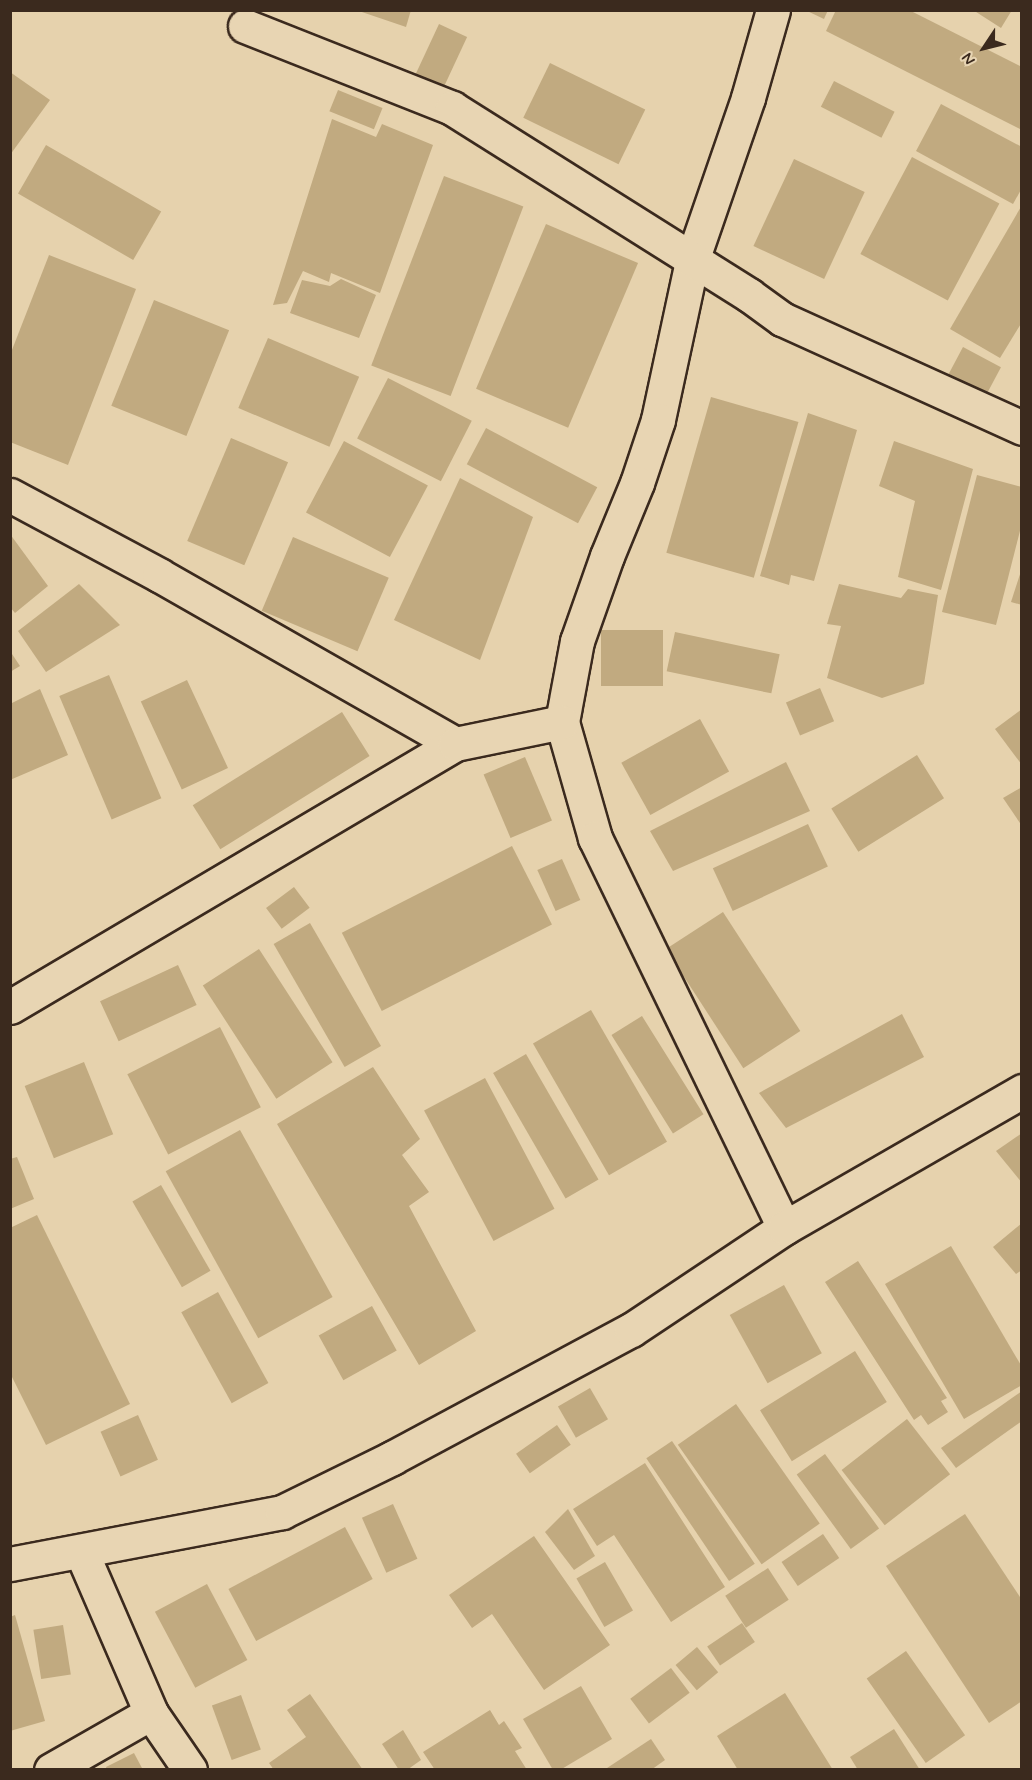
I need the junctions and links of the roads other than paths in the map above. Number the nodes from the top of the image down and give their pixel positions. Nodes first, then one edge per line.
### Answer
1 (773, 10) edge
2 (245, 26) dead end
3 (692, 261) junction
4 (1022, 428) edge
5 (10, 495) edge
6 (562, 722) junction
7 (455, 744) junction
8 (10, 1007) edge
9 (1022, 1091) edge
10 (784, 1228) junction
11 (81, 1551) junction
12 (13, 1555) edge
13 (151, 1713) junction
14 (51, 1770) edge
15 (190, 1770) edge

1 - 3 street
2 - 3 street
3 - 4 street
3 - 6 street
5 - 7 street
6 - 7 street
6 - 10 street
7 - 8 street
9 - 10 street
10 - 11 street
11 - 12 street
11 - 13 street
13 - 14 street
13 - 15 street

